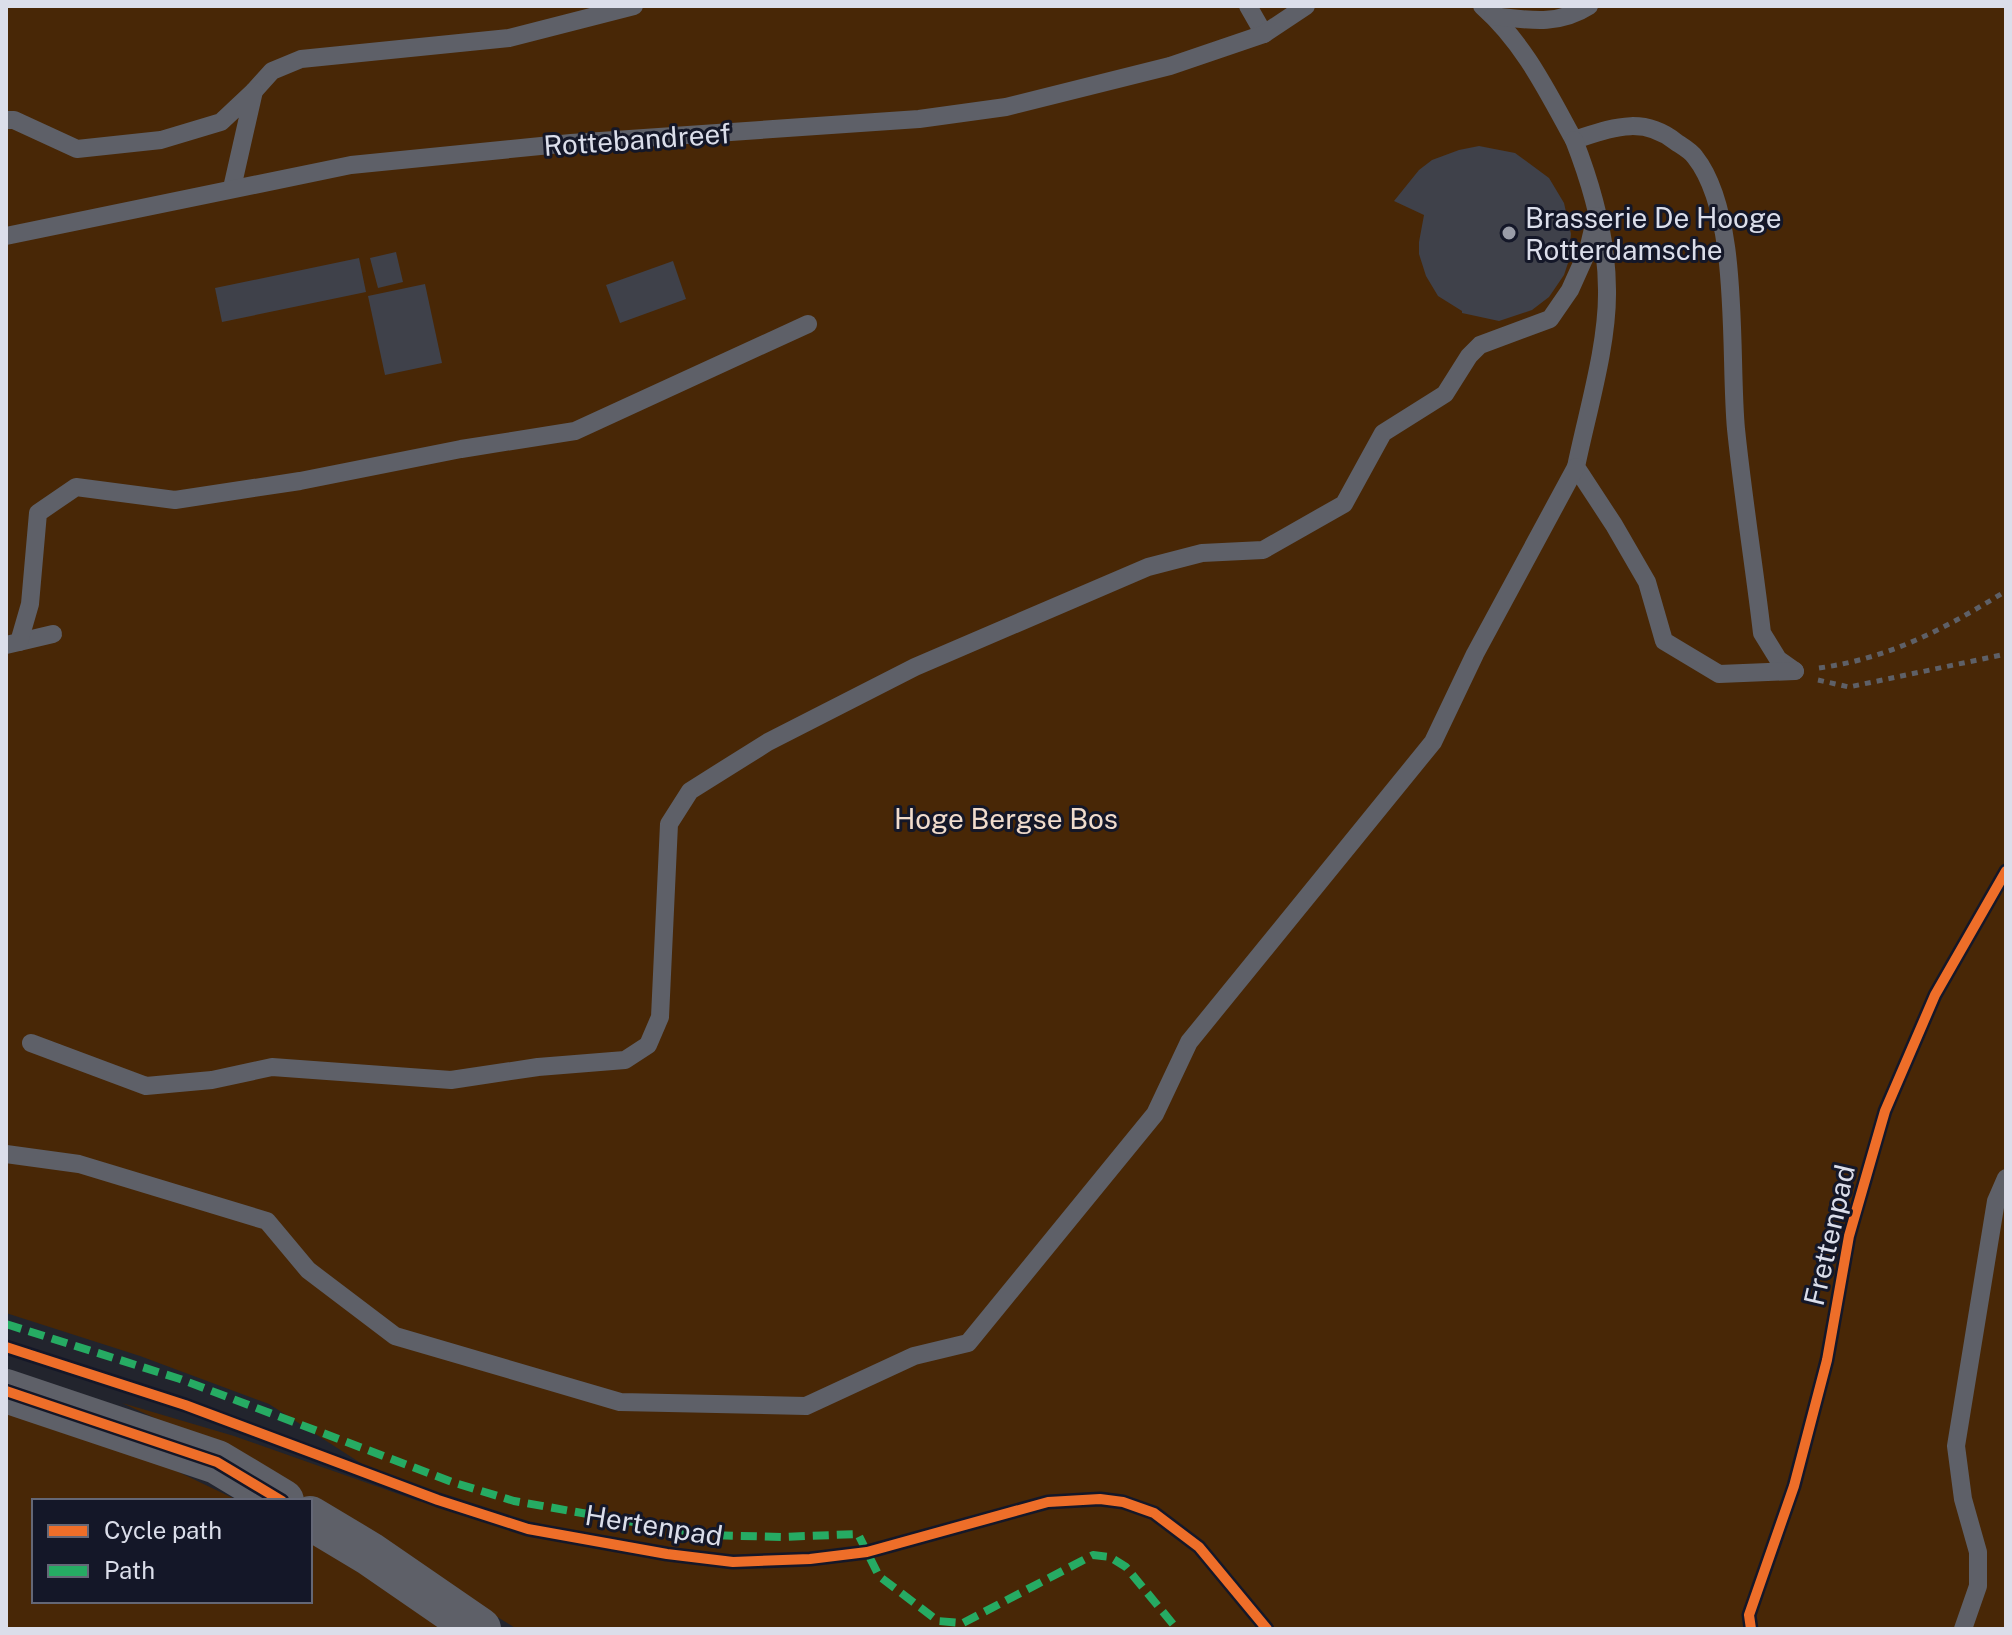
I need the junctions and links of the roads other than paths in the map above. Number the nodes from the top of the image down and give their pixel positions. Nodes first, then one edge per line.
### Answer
1 (634, 6) edge
2 (1248, 6) edge
3 (1306, 6) edge
4 (1589, 6) edge
5 (1487, 11) edge
6 (1264, 34) junction
7 (254, 91) junction
8 (6, 120) edge
9 (1574, 140) junction
10 (232, 188) junction
11 (1596, 216) junction
12 (6, 236) edge
13 (808, 324) dead end
14 (1576, 467) junction
15 (53, 634) dead end
16 (12, 643) edge
17 (31, 1043) dead end
18 (6, 1154) edge
19 (2006, 1178) edge
20 (6, 1391) edge
21 (279, 1499) edge
22 (312, 1519) edge
23 (479, 1629) edge
24 (1963, 1629) edge

1 - 7 lane
2 - 6 lane
3 - 6 lane, Rottebandreef
4 - 5 lane
5 - 9 lane
6 - 10 lane, Rottebandreef
7 - 8 lane
7 - 10 lane
9 - 11 lane
9 - 14 lane
10 - 12 lane, Rottebandreef
11 - 14 lane
11 - 17 lane
13 - 16 lane
14 - 18 lane
15 - 16 lane
19 - 24 lane
20 - 21 street
22 - 23 street

